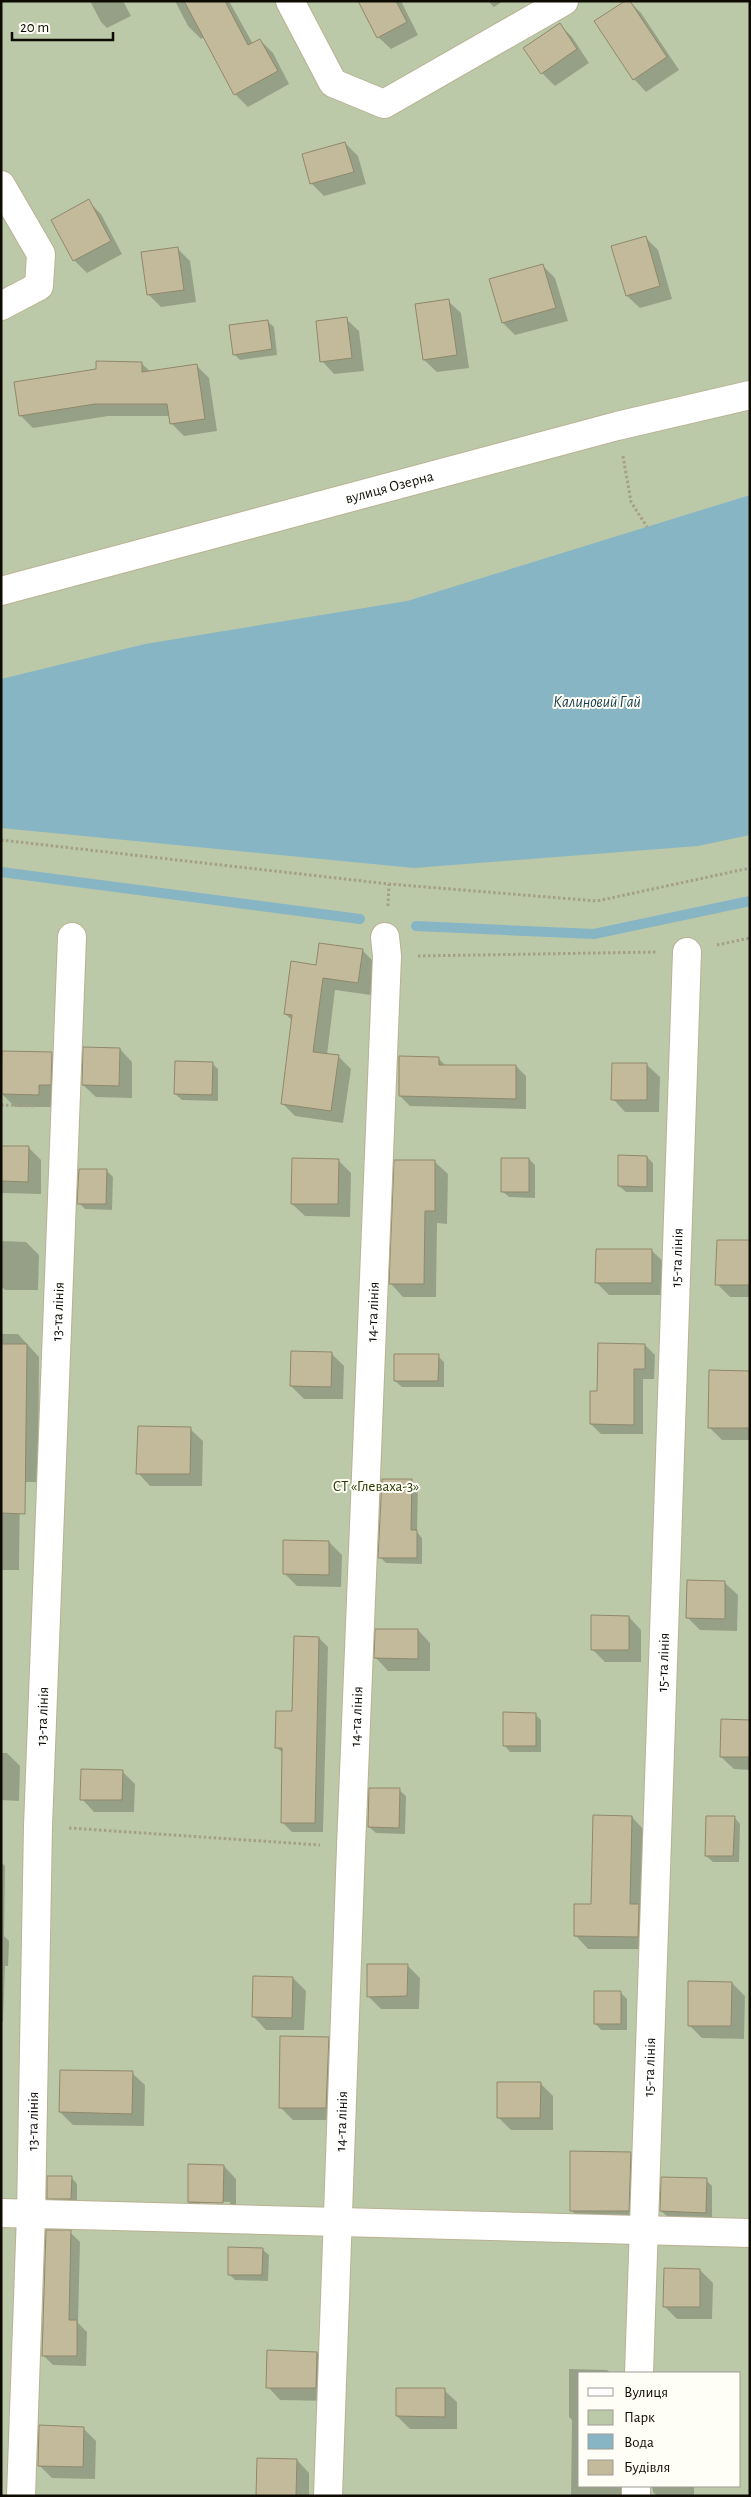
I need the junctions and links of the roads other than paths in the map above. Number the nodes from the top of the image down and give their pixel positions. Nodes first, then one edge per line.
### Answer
1 (290, 1) edge
2 (564, 1) edge
3 (1, 185) edge
4 (1, 306) edge
5 (750, 395) edge
6 (1, 590) edge
7 (72, 937) dead end
8 (386, 947) road end
9 (687, 952) road end
10 (1, 2213) edge
11 (31, 2214) junction
12 (340, 2222) junction
13 (642, 2230) junction
14 (750, 2233) edge
15 (639, 2372) edge
16 (21, 2496) edge
17 (328, 2496) edge

1 - 2 lane
3 - 4 lane
5 - 6 lane, вулиця Озерна
7 - 11 lane, 13-та лінія
8 - 12 lane, 14-та лінія
9 - 13 lane, 15-та лінія
10 - 11 lane
11 - 12 lane
11 - 16 lane, 13-та лінія
12 - 13 lane
12 - 17 lane, 14-та лінія
13 - 14 lane
13 - 15 lane, 15-та лінія

